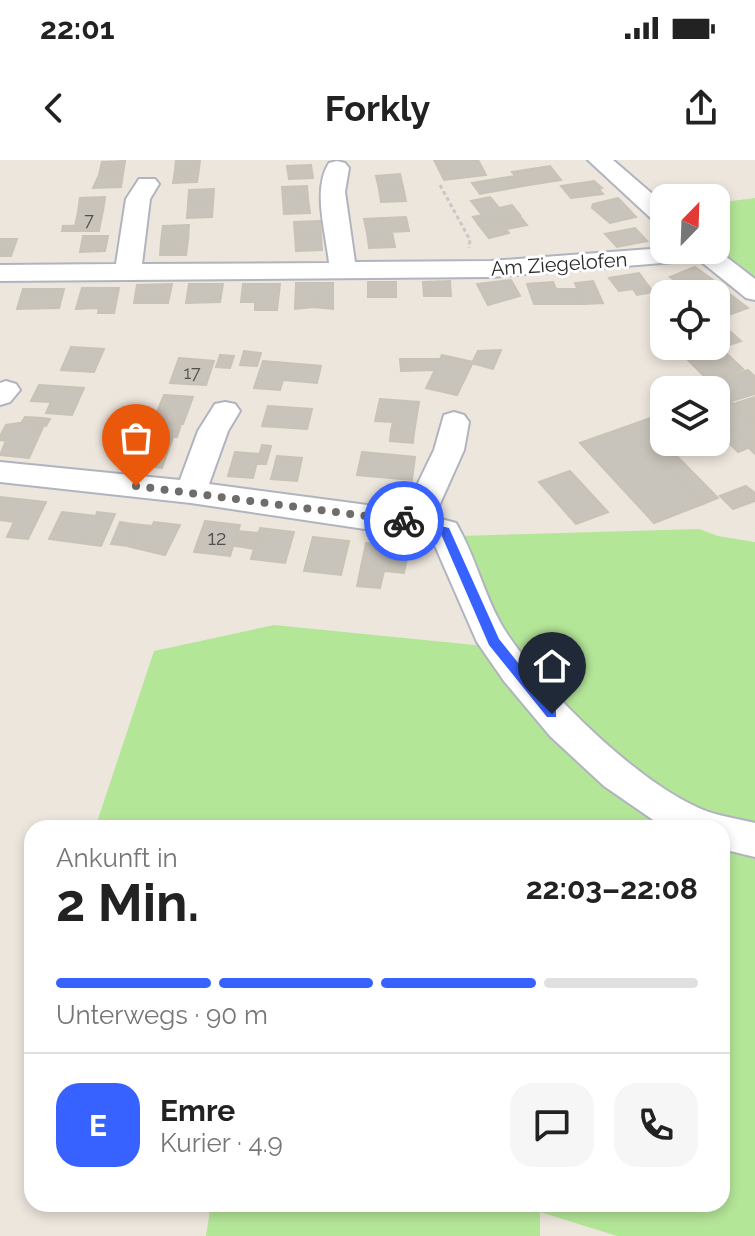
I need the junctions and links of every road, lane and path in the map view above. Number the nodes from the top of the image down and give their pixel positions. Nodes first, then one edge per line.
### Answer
1 (599, 160) edge
2 (337, 168) dead end
3 (147, 184) dead end
4 (440, 185) dead end
5 (650, 205) edge
6 (239, 239) dead end
7 (650, 257) edge
8 (719, 264) edge
9 (343, 269) junction
10 (462, 269) junction
11 (235, 270) junction
12 (128, 271) junction
13 (0, 273) edge
14 (755, 292) edge
15 (225, 411) dead end
16 (454, 422) dead end
17 (0, 472) edge
18 (191, 492) junction
19 (415, 523) junction
20 (692, 820) edge
21 (730, 834) edge
22 (755, 840) edge

1 - 5 street
2 - 9 street
3 - 12 street
4 - 10 path, Am Ziegelofen
6 - 11 street
7 - 10 street, Am Ziegelofen
8 - 14 street
9 - 10 street, Am Ziegelofen
9 - 11 street, Am Ziegelofen
11 - 12 street, Am Ziegelofen
12 - 13 street, Am Ziegelofen
15 - 18 street
16 - 19 street
17 - 18 street
18 - 19 street
19 - 20 street
21 - 22 street

